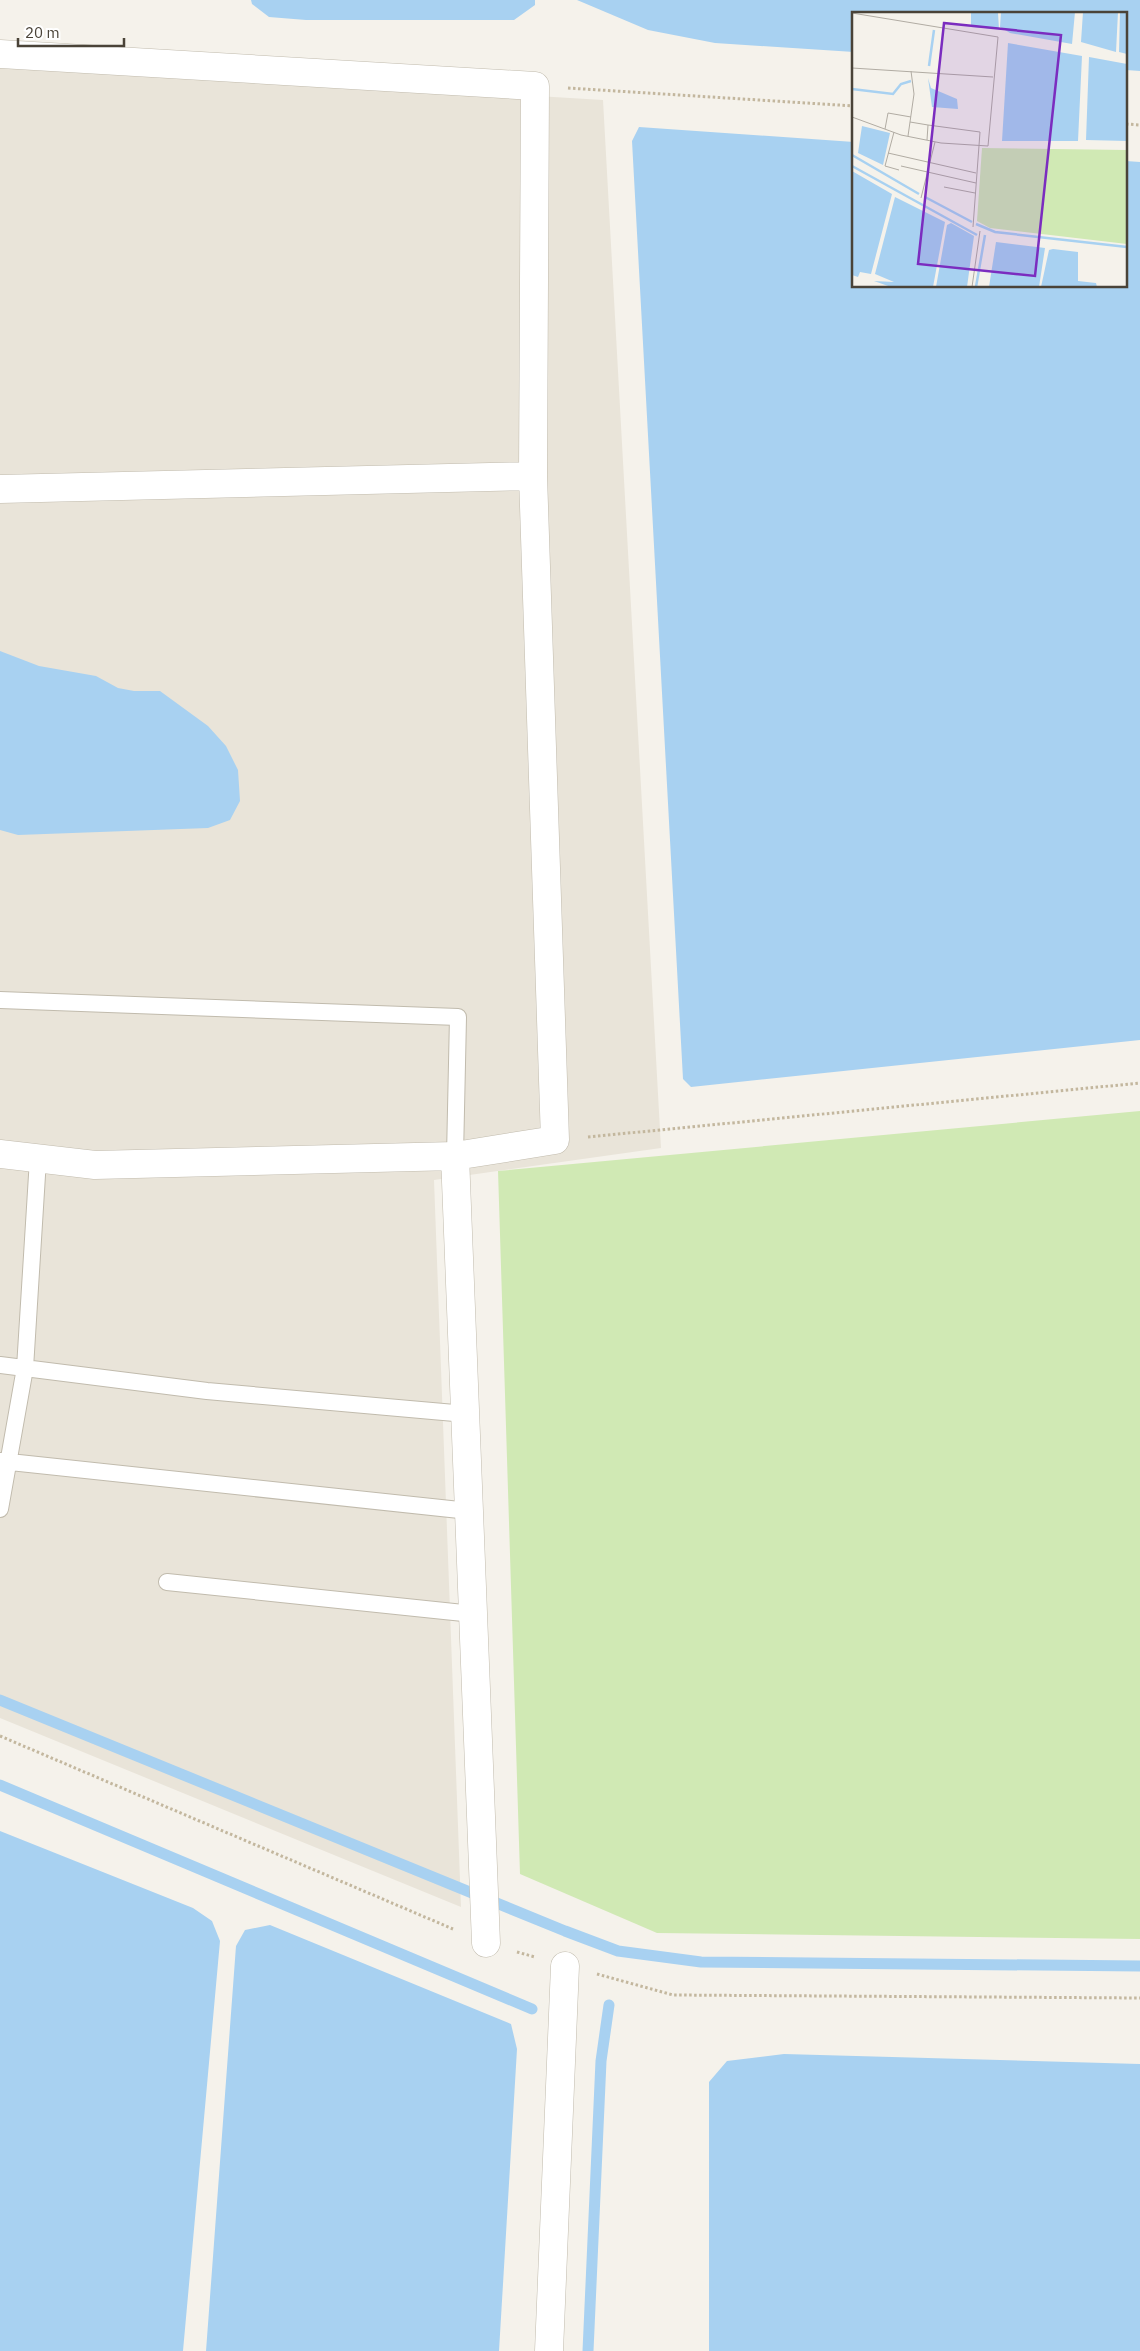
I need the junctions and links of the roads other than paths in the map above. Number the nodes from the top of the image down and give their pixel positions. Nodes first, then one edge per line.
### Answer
1 (0, 54) edge
2 (533, 476) junction
3 (0, 489) edge
4 (0, 1000) edge
5 (0, 1154) edge
6 (455, 1156) junction
7 (38, 1159) junction
8 (0, 1365) edge
9 (25, 1368) junction
10 (466, 1414) junction
11 (4, 1462) edge
12 (0, 1509) edge
13 (469, 1511) junction
14 (167, 1582) dead end
15 (473, 1614) junction
16 (486, 1943) road end
17 (565, 1966) road end
18 (549, 2351) edge

1 - 2 street
2 - 3 street
2 - 6 street
4 - 6 lane
5 - 7 street
6 - 7 street
6 - 10 street
7 - 9 lane
8 - 9 lane
9 - 10 lane
9 - 11 lane
10 - 13 street
11 - 12 lane
11 - 13 lane
13 - 15 street
14 - 15 lane
15 - 16 street
17 - 18 street

